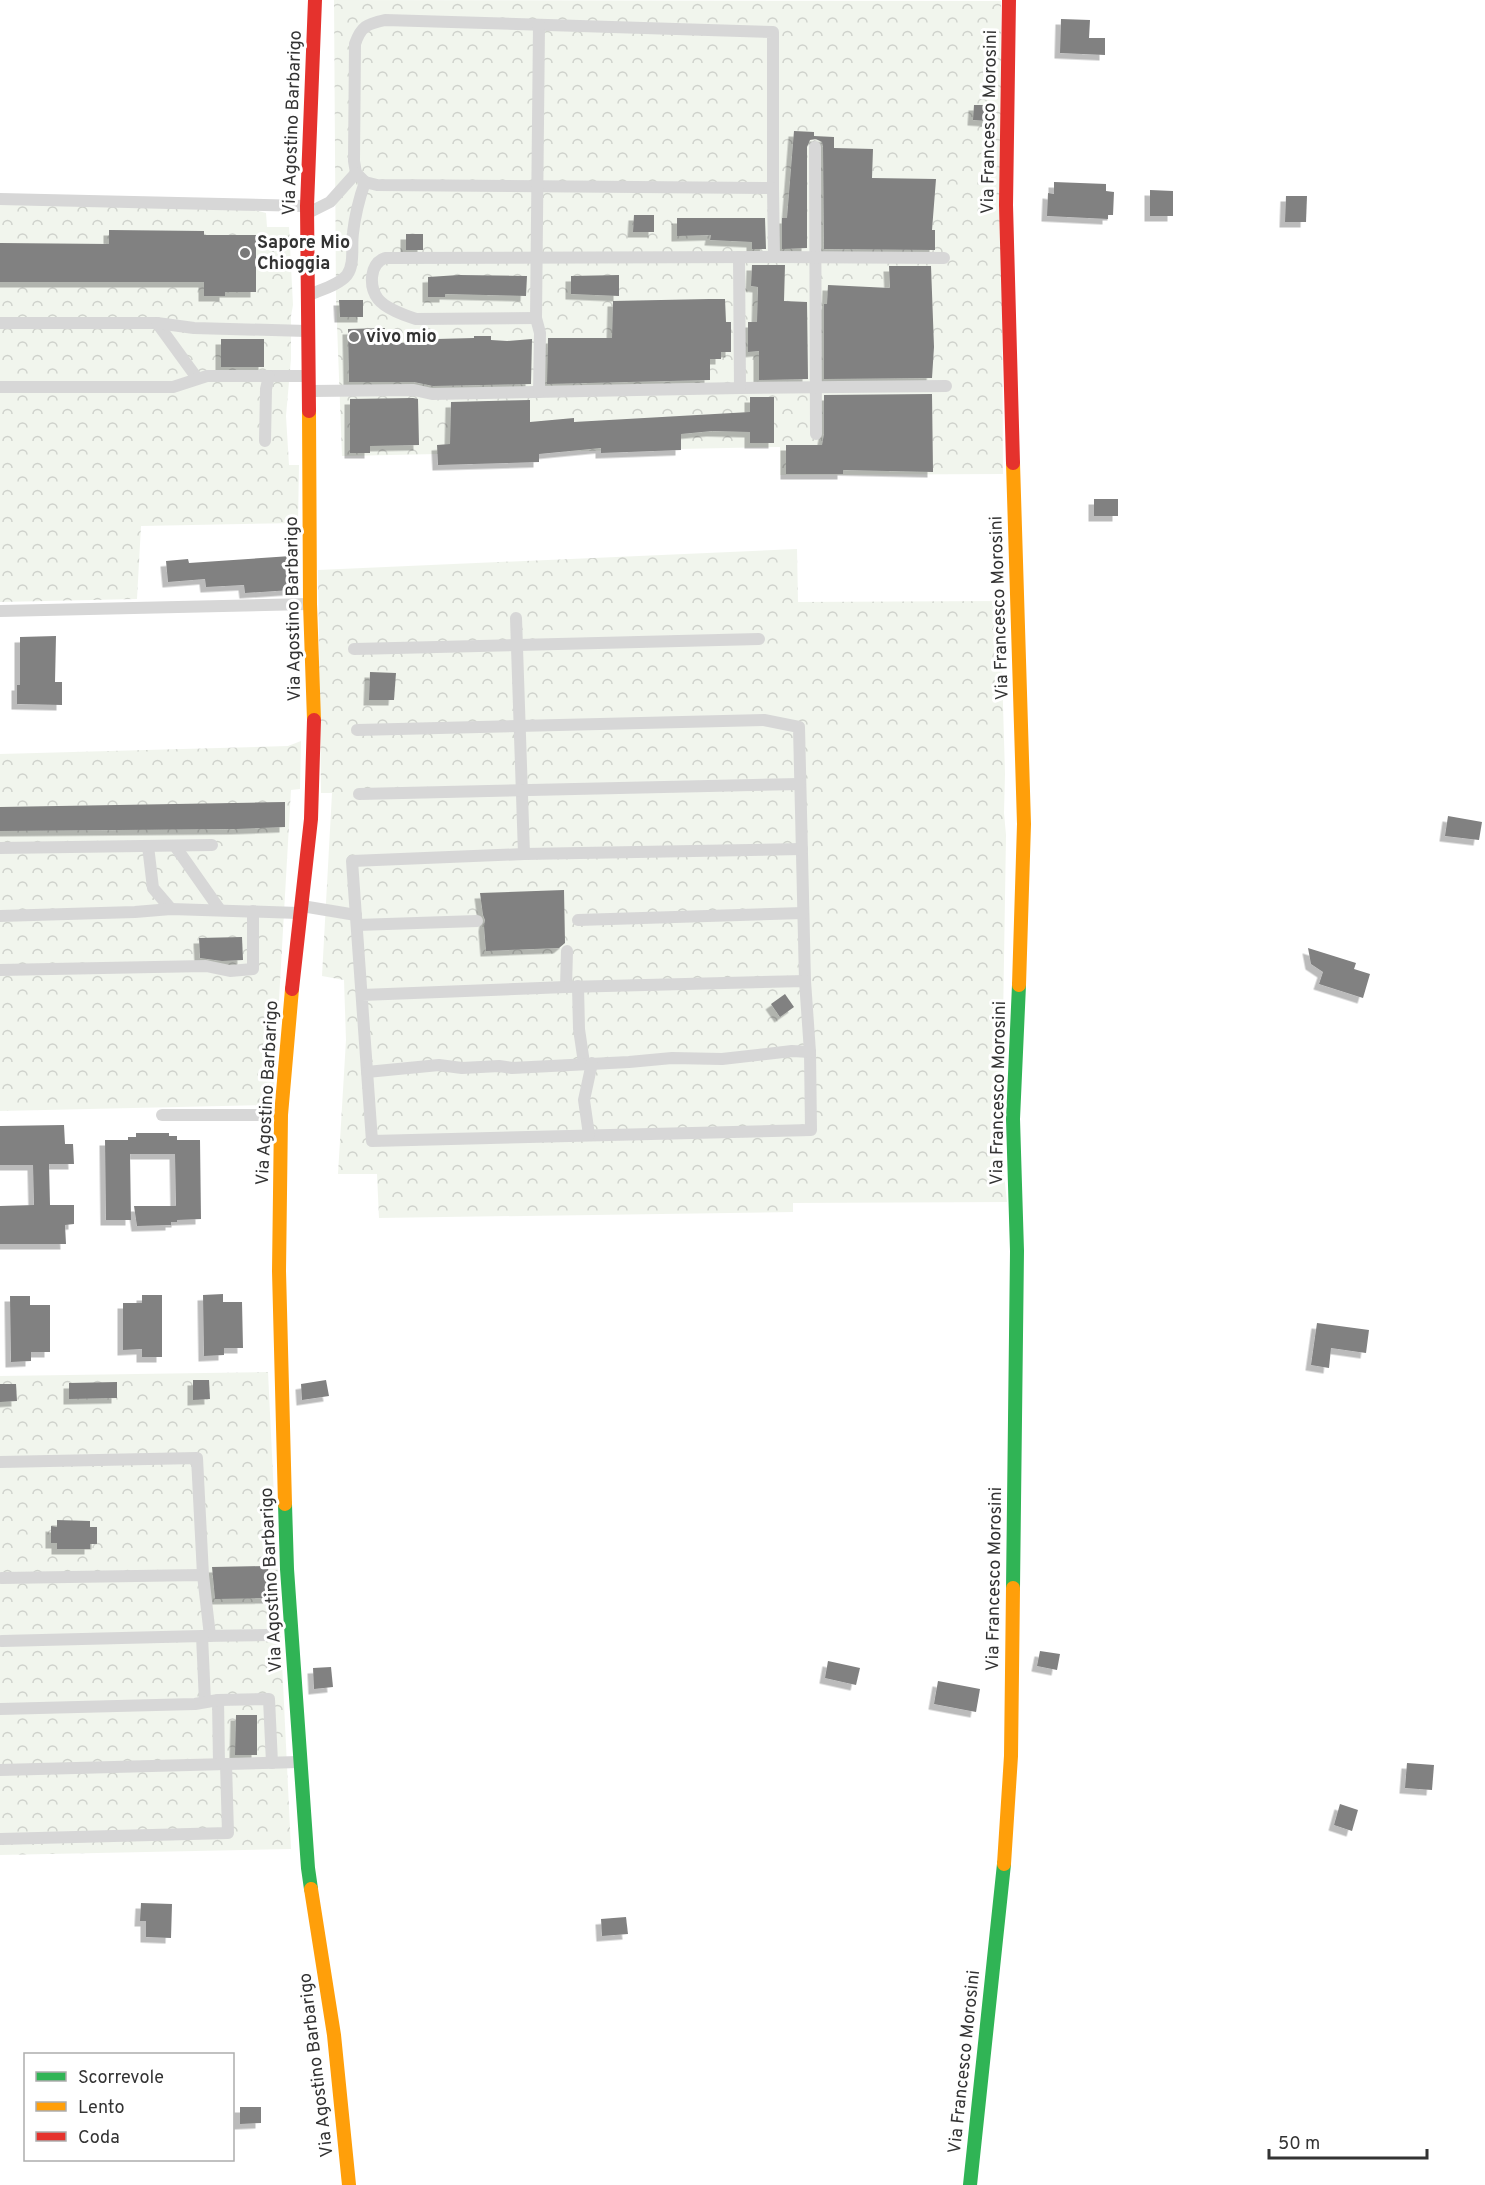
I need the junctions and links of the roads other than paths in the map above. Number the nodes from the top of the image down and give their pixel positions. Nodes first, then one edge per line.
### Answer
1 (315, 0) edge
2 (1009, 0) edge
3 (539, 25) junction
4 (815, 147) dead end
5 (360, 177) junction
6 (537, 186) junction
7 (773, 188) junction
8 (0, 199) edge
9 (307, 210) junction
10 (774, 256) junction
11 (739, 257) junction
12 (814, 257) junction
13 (944, 258) dead end
14 (537, 259) junction
15 (308, 295) junction
16 (536, 318) junction
17 (0, 323) edge
18 (158, 323) junction
19 (309, 332) junction
20 (268, 375) junction
21 (309, 376) junction
22 (197, 378) junction
23 (946, 386) dead end
24 (0, 387) edge
25 (815, 387) junction
26 (740, 388) junction
27 (310, 391) junction
28 (539, 392) junction
29 (816, 434) dead end
30 (266, 441) dead end
31 (310, 604) junction
32 (0, 611) edge
33 (516, 618) dead end
34 (759, 639) dead end
35 (516, 645) junction
36 (354, 649) dead end
37 (519, 726) junction
38 (357, 730) dead end
39 (800, 784) junction
40 (522, 790) junction
41 (359, 794) dead end
42 (212, 845) dead end
43 (148, 846) junction
44 (175, 846) junction
45 (0, 848) edge
46 (802, 849) junction
47 (524, 854) junction
48 (171, 909) junction
49 (220, 910) junction
50 (301, 910) junction
51 (254, 911) junction
52 (803, 914) junction
53 (0, 916) edge
54 (357, 920) junction
55 (578, 920) dead end
56 (477, 921) dead end
57 (567, 951) dead end
58 (0, 970) edge
59 (805, 981) junction
60 (572, 987) junction
61 (362, 994) junction
62 (810, 1052) junction
63 (588, 1063) junction
64 (367, 1072) junction
65 (162, 1115) dead end
66 (282, 1115) junction
67 (589, 1135) junction
68 (0, 1462) edge
69 (203, 1575) junction
70 (2, 1578) dead end
71 (267, 1635) dead end
72 (206, 1636) junction
73 (2, 1641) dead end
74 (218, 1700) junction
75 (205, 1702) junction
76 (0, 1709) edge
77 (301, 1762) junction
78 (272, 1763) junction
79 (223, 1764) junction
80 (0, 1770) edge
81 (0, 1839) edge
82 (349, 2185) edge
83 (970, 2185) edge

1 - 9 street, Via Agostino Barbarigo
2 - 83 street, Via Francesco Morosini
3 - 5 lane
3 - 6 lane
3 - 7 lane
4 - 12 lane
5 - 6 lane
5 - 9 lane
5 - 15 lane
6 - 7 lane
6 - 14 lane
7 - 10 lane
8 - 9 lane
9 - 15 street, Via Agostino Barbarigo
10 - 11 lane
10 - 12 lane
11 - 14 lane
11 - 26 lane
12 - 13 lane
12 - 25 lane
14 - 16 lane
14 - 16 lane
15 - 19 street, Via Agostino Barbarigo
16 - 28 lane
17 - 18 lane
18 - 19 lane
18 - 22 lane
19 - 21 street, Via Agostino Barbarigo
20 - 21 lane
20 - 22 lane
20 - 30 lane
21 - 27 street, Via Agostino Barbarigo
22 - 24 lane
23 - 25 lane
25 - 26 lane
25 - 29 lane
26 - 28 lane
27 - 28 lane
27 - 31 street, Via Agostino Barbarigo
31 - 32 lane
31 - 50 street, Via Agostino Barbarigo
33 - 35 lane
34 - 35 lane
35 - 36 lane
35 - 37 lane
37 - 38 lane
37 - 39 lane
37 - 40 lane
39 - 40 lane
39 - 46 lane
40 - 41 lane
40 - 47 lane
42 - 44 lane
43 - 44 lane
43 - 45 lane
43 - 48 lane
44 - 49 lane
46 - 47 lane
46 - 52 lane
47 - 54 lane
48 - 49 lane
48 - 53 lane
49 - 51 lane
50 - 51 lane
50 - 54 lane
50 - 66 street, Via Agostino Barbarigo
51 - 58 lane
52 - 55 lane
52 - 59 lane
54 - 56 lane
54 - 61 lane
57 - 60 lane
59 - 60 lane
59 - 62 lane
60 - 61 lane
60 - 63 lane
61 - 64 lane
62 - 63 lane
62 - 67 lane
63 - 64 lane
63 - 67 lane
64 - 67 lane
65 - 66 lane
66 - 77 street, Via Agostino Barbarigo
68 - 69 lane
69 - 70 lane
69 - 72 lane
71 - 72 lane
72 - 73 lane
72 - 75 lane
74 - 75 lane
74 - 78 lane
74 - 79 lane
75 - 76 lane
77 - 78 lane
77 - 82 street, Via Agostino Barbarigo
78 - 79 lane
79 - 80 lane
79 - 81 lane

